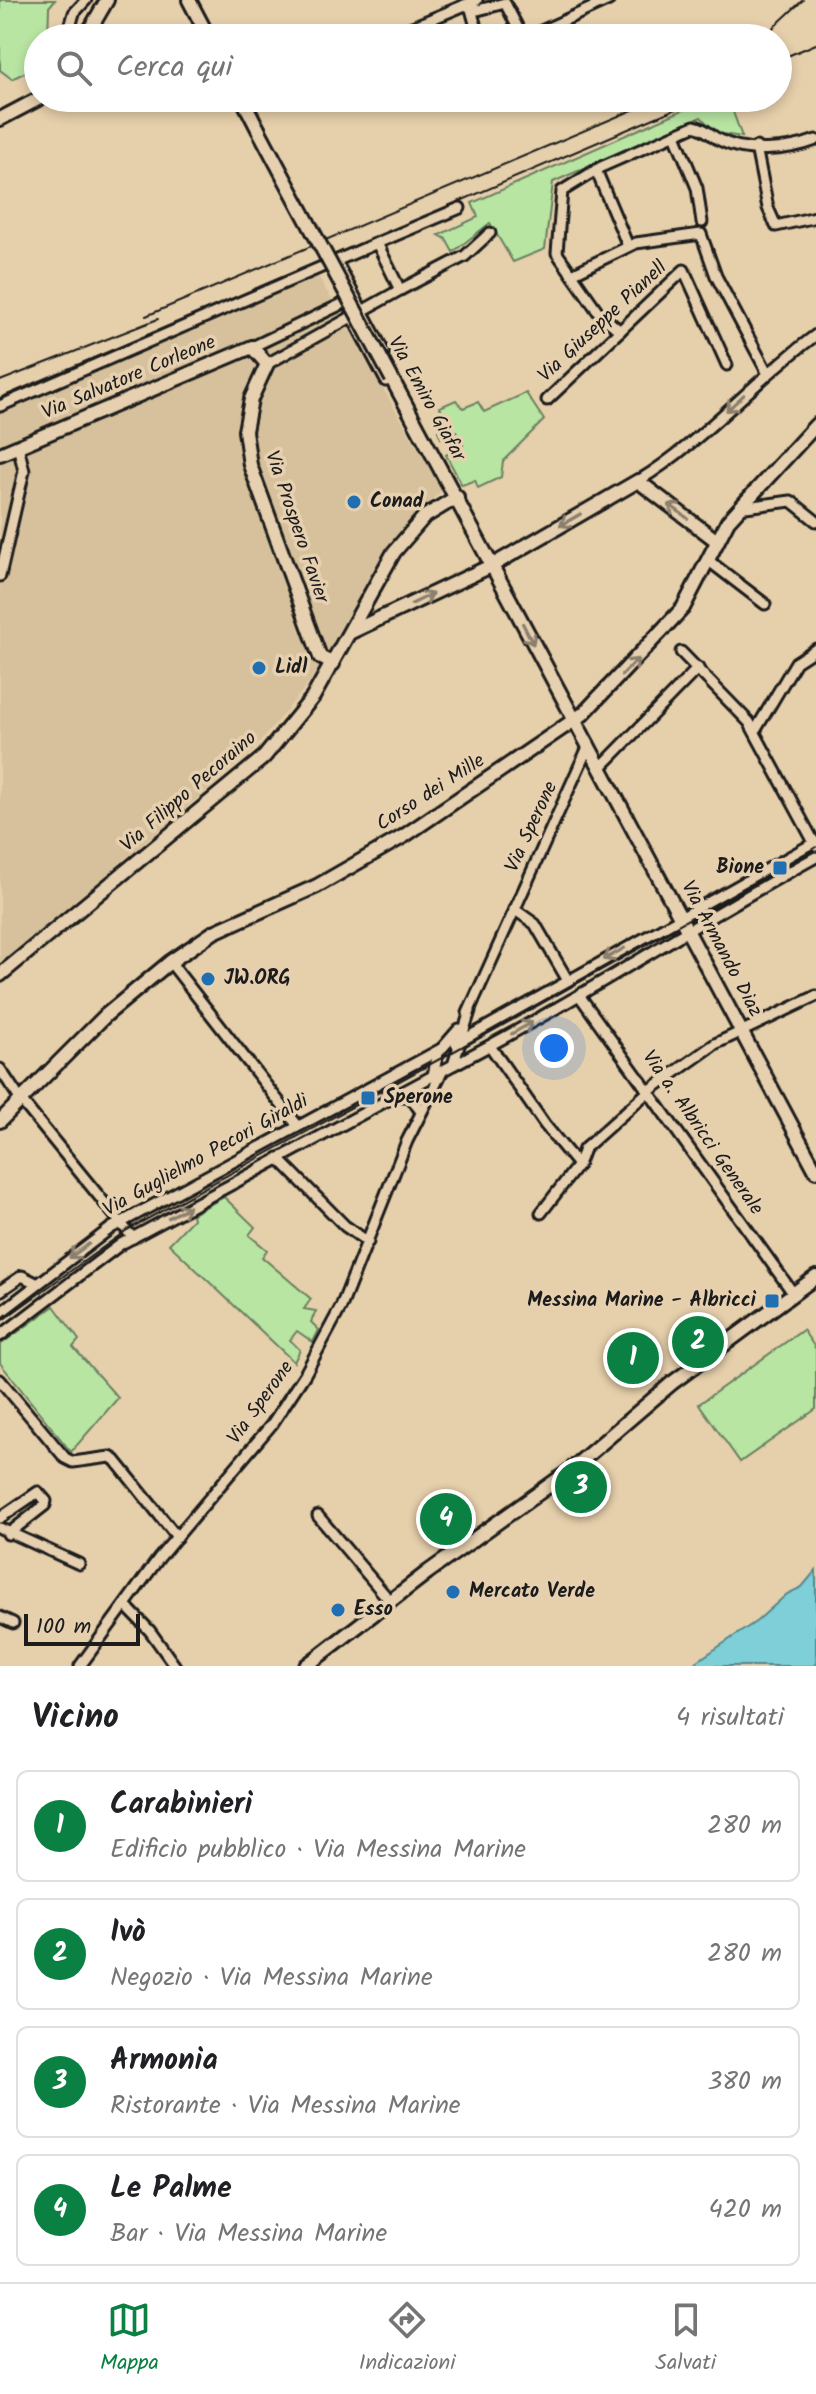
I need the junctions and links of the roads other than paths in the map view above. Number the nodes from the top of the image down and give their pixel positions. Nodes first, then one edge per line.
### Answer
1 (86, 0) edge
2 (107, 0) edge
3 (189, 0) edge
4 (609, 0) edge
5 (470, 5) edge
6 (74, 13) junction
7 (71, 24) edge
8 (89, 24) edge
9 (93, 24) edge
10 (202, 24) edge
11 (422, 24) edge
12 (516, 24) edge
13 (556, 24) edge
14 (24, 106) edge
15 (249, 112) edge
16 (0, 119) edge
17 (675, 135) junction
18 (816, 140) edge
19 (756, 147) junction
20 (596, 170) junction
21 (460, 208) dead end
22 (816, 217) edge
23 (702, 222) dead end
24 (490, 233) dead end
25 (377, 243) junction
26 (628, 246) junction
27 (337, 263) junction
28 (572, 274) junction
29 (400, 290) junction
30 (342, 304) dead end
31 (362, 309) junction
32 (351, 315) junction
33 (620, 331) junction
34 (816, 335) edge
35 (807, 342) junction
36 (252, 347) junction
37 (816, 352) edge
38 (267, 364) junction
39 (727, 365) dead end
40 (767, 372) junction
41 (389, 380) junction
42 (547, 400) dead end
43 (0, 406) edge
44 (816, 425) edge
45 (423, 435) junction
46 (18, 446) junction
47 (0, 454) edge
48 (638, 481) junction
49 (457, 497) junction
50 (738, 508) junction
51 (816, 521) edge
52 (717, 541) junction
53 (709, 561) junction
54 (493, 565) junction
55 (0, 576) edge
56 (368, 602) junction
57 (765, 604) dead end
58 (375, 621) junction
59 (351, 632) junction
60 (816, 649) edge
61 (681, 652) dead end
62 (333, 664) junction
63 (698, 668) junction
64 (573, 721) junction
65 (755, 731) junction
66 (588, 747) junction
67 (600, 768) junction
68 (816, 843) edge
69 (816, 857) edge
70 (514, 909) junction
71 (685, 923) junction
72 (170, 962) junction
73 (0, 975) edge
74 (567, 979) junction
75 (579, 995) junction
76 (816, 996) edge
77 (470, 1011) junction
78 (466, 1024) junction
79 (741, 1031) junction
80 (476, 1034) junction
81 (490, 1046) junction
82 (451, 1047) junction
83 (445, 1067) junction
84 (0, 1069) edge
85 (433, 1076) junction
86 (650, 1090) junction
87 (397, 1095) junction
88 (20, 1099) junction
89 (419, 1109) junction
90 (0, 1121) edge
91 (298, 1126) junction
92 (414, 1127) junction
93 (278, 1158) junction
94 (578, 1165) junction
95 (816, 1171) edge
96 (541, 1213) dead end
97 (121, 1222) junction
98 (133, 1238) junction
99 (368, 1242) junction
100 (816, 1277) edge
101 (36, 1283) junction
102 (0, 1291) edge
103 (793, 1293) junction
104 (0, 1313) edge
105 (0, 1336) edge
106 (0, 1380) edge
107 (318, 1516) dead end
108 (0, 1518) edge
109 (4, 1531) edge
110 (177, 1537) junction
111 (79, 1564) dead end
112 (390, 1601) junction
113 (125, 1605) junction
114 (0, 1617) edge
115 (13, 1623) dead end
116 (80, 1666) edge
117 (175, 1666) edge
118 (306, 1666) edge

1 - 6 street
2 - 9 street
3 - 10 street
4 - 13 street
5 - 11 street
5 - 12 street
6 - 7 street
6 - 8 street
14 - 16 street
15 - 41 street, Via Emiro Giafar, bridge
17 - 19 street
17 - 20 street
17 - 23 street
18 - 19 street
19 - 22 street
20 - 26 street
20 - 28 street
21 - 25 street
24 - 29 street
25 - 27 street
25 - 29 street
26 - 28 street
26 - 40 street
27 - 31 street
27 - 43 street
28 - 33 street
29 - 31 street
30 - 36 street
31 - 32 street
31 - 45 street
32 - 38 street
32 - 41 street
33 - 39 street, Via Giuseppe Pianell
33 - 42 street, Via Giuseppe Pianell
34 - 35 street
35 - 37 street
35 - 40 street
36 - 38 street
36 - 46 street, Via Salvatore Corleone
38 - 62 street, Via Prospero Favier
40 -> 48 street
41 - 45 street, Via Emiro Giafar
44 - 50 street, Corso dei Mille
45 - 49 street, Via Emiro Giafar
46 - 47 street, Via Salvatore Corleone
46 - 55 street
52 -> 48 street
48 -> 54 street
49 - 54 street, Via Emiro Giafar
49 - 56 street, Via Filippo Pecoraino
50 - 51 street
50 - 52 street, Corso dei Mille
52 - 53 street, Corso dei Mille
53 - 57 street
64 -> 53 street, Corso dei Mille
58 -> 54 street
54 -> 64 street, Via Emiro Giafar
56 - 58 street
56 - 59 street, Via Filippo Pecoraino
58 - 59 street
59 - 62 street, Via Filippo Pecoraino
60 - 65 street
61 - 63 street
62 - 73 street, Via Filippo Pecoraino
63 - 65 street
63 - 67 street
64 - 66 street, Via Emiro Giafar
64 - 72 street, Corso dei Mille
65 - 68 street
66 - 67 street, Via Armando Diaz
66 - 70 street, Via Sperone
67 - 71 street, Via Armando Diaz
68 - 71 street
69 - 71 street
70 - 74 street
70 - 77 street, Via Sperone
71 -> 74 street, Via Guglielmo Pecori Giraldi
71 - 75 street
71 - 79 street, Via Armando Diaz
72 - 88 street, Corso dei Mille
72 - 91 street
74 - 80 street, Via Guglielmo Pecori Giraldi
81 -> 75 street
75 - 86 street, Via a. Albricci Generale
76 - 79 street
77 - 78 street
77 - 82 street
78 - 80 street
78 - 82 street
79 - 86 street
79 - 95 street, Via Armando Diaz
80 - 82 street, Via Guglielmo Pecori Giraldi
81 - 83 street
81 - 94 street
82 - 83 street
82 - 83 street
82 - 91 street, Via Guglielmo Pecori Giraldi
83 - 85 street
83 - 92 street
84 - 88 street
85 - 87 street, Via Guglielmo Pecori Giraldi
85 - 89 street
86 - 94 street
86 - 103 street, Via a. Albricci Generale
87 - 89 street
87 - 93 street, Via Guglielmo Pecori Giraldi
88 - 90 street, Corso dei Mille
88 - 97 street
89 - 92 street
91 - 97 street, Via Guglielmo Pecori Giraldi
92 - 99 street, Via Sperone
98 -> 93 street, Via Guglielmo Pecori Giraldi
93 - 99 street
94 - 96 street
97 - 98 street
97 -> 101 street, Via Guglielmo Pecori Giraldi
98 - 105 street, Via Guglielmo Pecori Giraldi
99 - 110 street, Via Sperone
100 - 103 street
101 - 102 street
101 - 104 street, Via Guglielmo Pecori Giraldi
103 - 112 street
106 - 110 street
107 - 112 street
108 - 109 street
109 - 111 street
110 - 113 street, Via Sperone
112 - 118 street
113 - 116 street, Via Sperone
113 - 117 street
114 - 115 street

